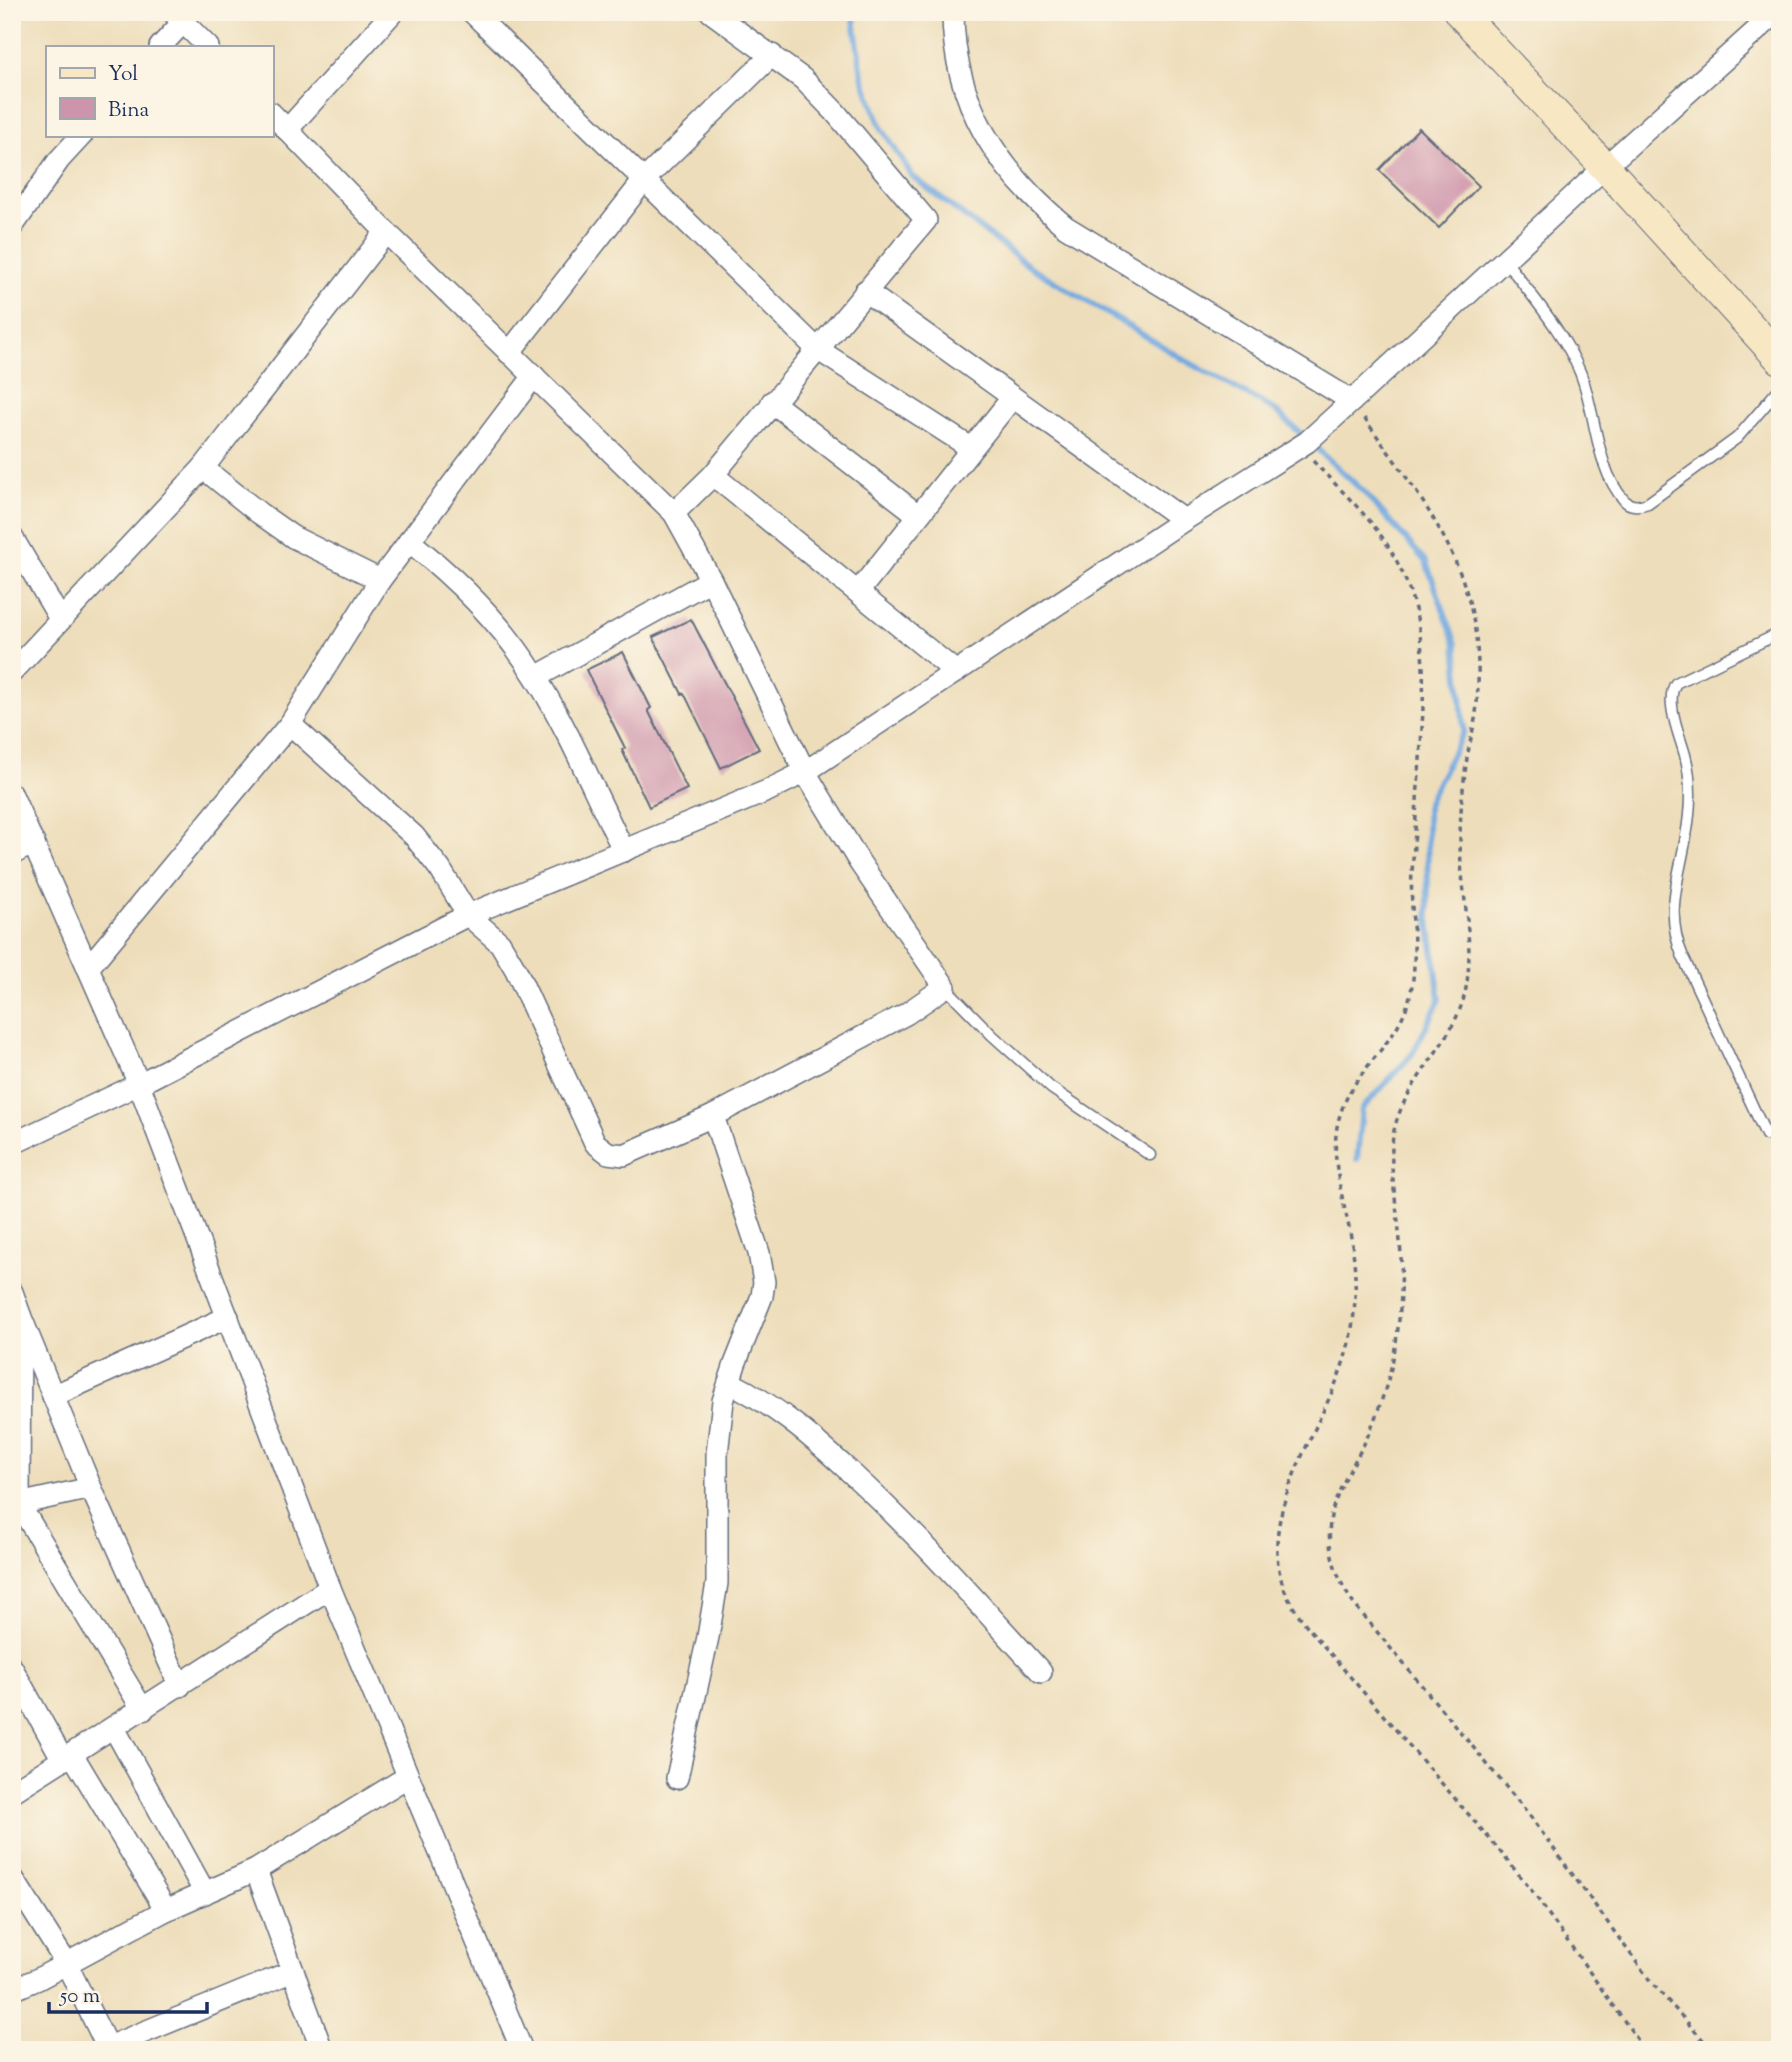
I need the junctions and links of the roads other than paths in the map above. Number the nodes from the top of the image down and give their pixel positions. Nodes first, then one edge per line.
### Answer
1 (393, 12) edge
2 (472, 12) edge
3 (711, 12) edge
4 (953, 12) edge
5 (1459, 12) edge
6 (1777, 12) edge
7 (178, 17) edge
8 (161, 46) edge
9 (207, 46) edge
10 (772, 55) junction
11 (273, 115) edge
12 (287, 130) junction
13 (81, 136) edge
14 (1605, 167) junction
15 (645, 179) junction
16 (12, 227) edge
17 (386, 232) junction
18 (1505, 260) junction
19 (866, 291) junction
20 (817, 349) junction
21 (509, 353) junction
22 (1780, 359) edge
23 (534, 376) junction
24 (1780, 388) edge
25 (1012, 398) junction
26 (1352, 401) junction
27 (772, 402) junction
28 (971, 448) junction
29 (203, 468) junction
30 (713, 475) junction
31 (674, 513) junction
32 (918, 515) junction
33 (1184, 520) junction
34 (12, 537) edge
35 (409, 541) junction
36 (380, 580) junction
37 (710, 580) junction
38 (858, 592) junction
39 (60, 619) junction
40 (1780, 633) edge
41 (12, 672) edge
42 (956, 672) junction
43 (536, 677) junction
44 (290, 724) junction
45 (804, 772) junction
46 (12, 795) edge
47 (34, 843) junction
48 (624, 851) junction
49 (12, 855) edge
50 (468, 915) junction
51 (88, 968) junction
52 (945, 986) junction
53 (139, 1084) junction
54 (713, 1116) junction
55 (1766, 1135) dead end
56 (12, 1144) edge
57 (1150, 1155) dead end
58 (12, 1292) edge
59 (20, 1315) junction
60 (228, 1317) junction
61 (729, 1382) junction
62 (53, 1396) junction
63 (91, 1488) junction
64 (16, 1505) edge
65 (330, 1588) junction
66 (12, 1668) edge
67 (1041, 1672) dead end
68 (180, 1686) junction
69 (143, 1710) junction
70 (114, 1728) junction
71 (67, 1757) junction
72 (408, 1777) junction
73 (677, 1778) dead end
74 (12, 1792) edge
75 (256, 1870) junction
76 (12, 1877) edge
77 (205, 1892) junction
78 (166, 1910) junction
79 (66, 1963) junction
80 (293, 1971) junction
81 (12, 1990) edge
82 (109, 2049) edge
83 (322, 2050) edge
84 (522, 2050) edge

1 - 12 street
2 - 15 street
3 - 10 street
4 - 26 street
5 - 14 street
6 - 14 street
7 - 8 street
7 - 9 street
10 - 15 street
10 - 19 street
11 - 12 street
12 - 17 street
13 - 16 street
14 - 18 street
14 - 22 street
15 - 20 street
15 - 21 street
17 - 21 street
17 - 29 street
18 - 24 lane
18 - 26 street
19 - 20 street
19 - 25 street
20 - 27 street
20 - 28 street
21 - 23 street
23 - 31 street
23 - 35 street
25 - 28 street
25 - 33 street
26 - 33 street
27 - 30 street
27 - 32 street
28 - 32 street
29 - 36 street
29 - 39 street
30 - 31 street
30 - 38 street
31 - 37 street
32 - 38 street
33 - 42 street
34 - 39 street
35 - 36 street
35 - 43 street
36 - 44 street
37 - 43 street
37 - 45 street
38 - 42 street
39 - 41 street
40 - 55 lane
42 - 45 street
43 - 48 street
44 - 50 street
44 - 51 street
45 - 48 street
45 - 52 street
46 - 47 street
47 - 49 street
47 - 51 street
48 - 50 street
50 - 53 street
50 - 54 street
51 - 53 street
52 - 54 street
52 - 57 lane
53 - 56 street
53 - 60 street
54 - 61 street
58 - 59 street
59 - 62 street
59 - 64 street
60 - 62 street
60 - 65 street
61 - 67 street
61 - 73 street
62 - 63 street
63 - 64 street
63 - 68 street
64 - 69 street
65 - 68 street
65 - 72 street
66 - 71 street
68 - 69 street
69 - 70 street
70 - 71 street
70 - 77 street
71 - 74 street
71 - 78 street
72 - 75 street
72 - 84 street
75 - 77 street
75 - 80 street
76 - 79 street
77 - 78 street
78 - 79 street
79 - 81 street
79 - 82 street
80 - 82 street
80 - 83 street

